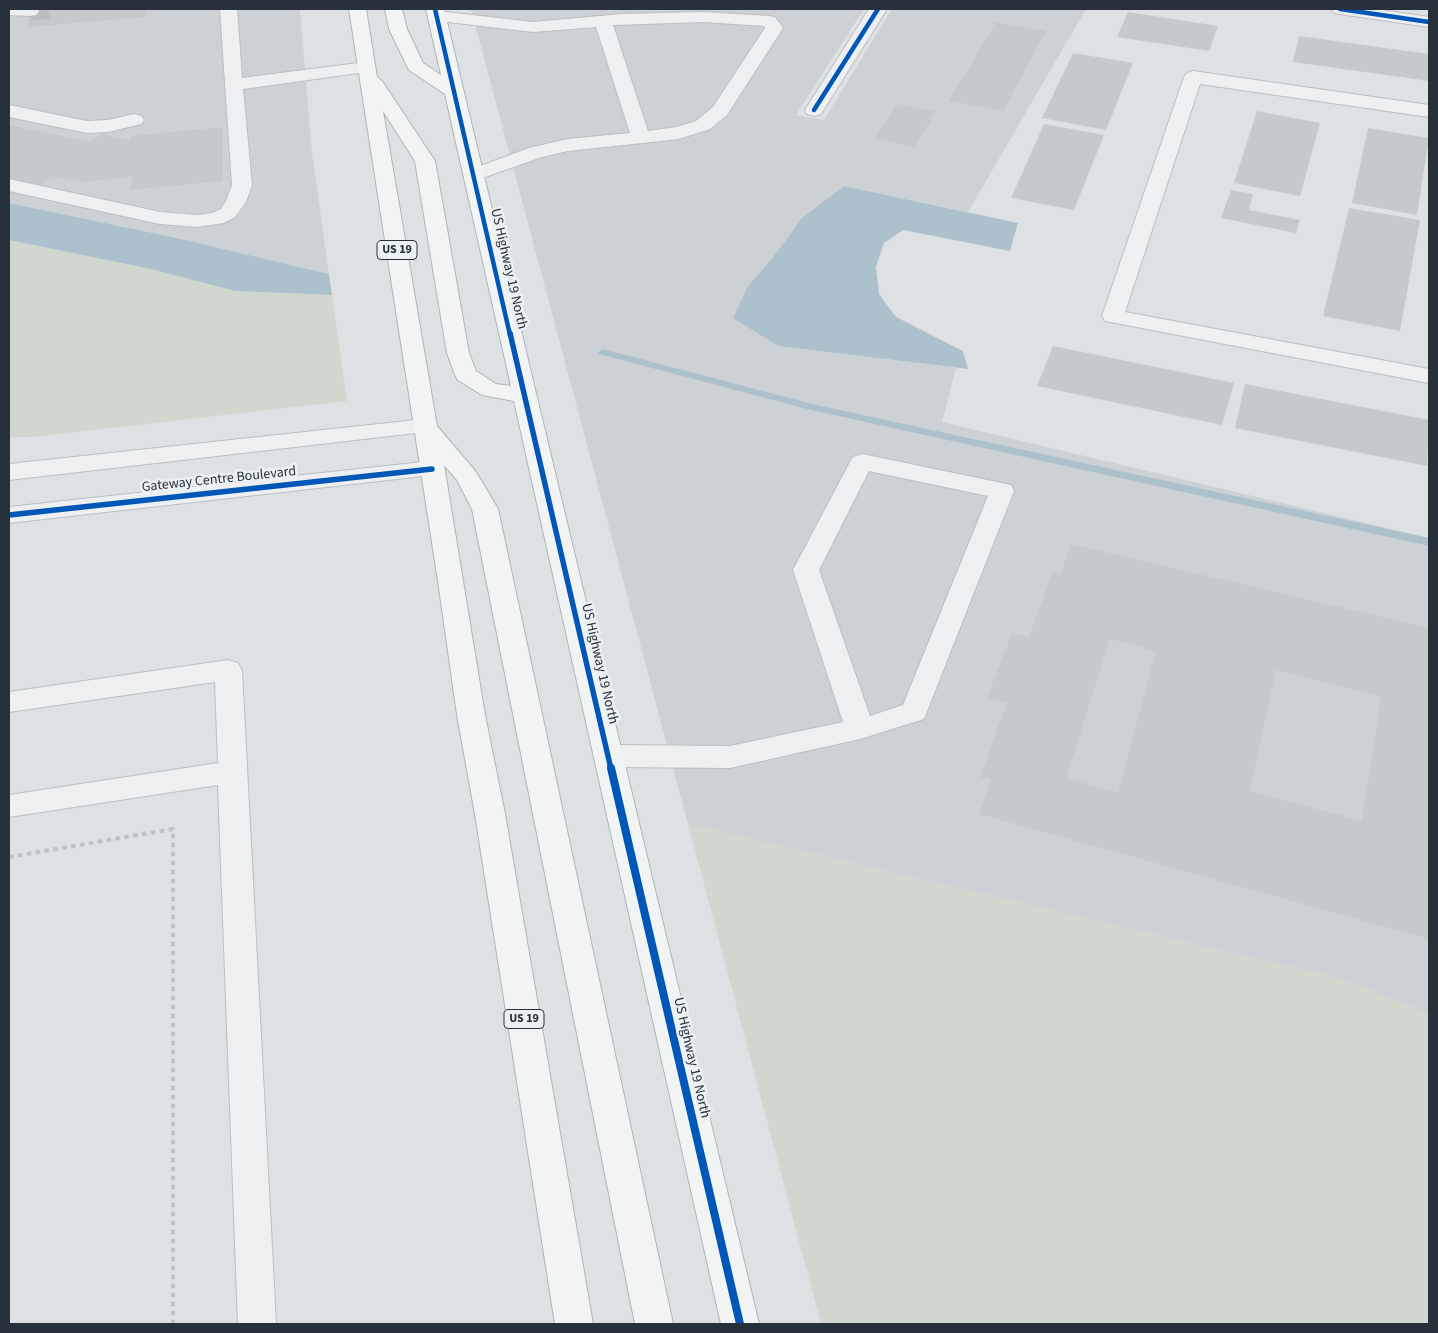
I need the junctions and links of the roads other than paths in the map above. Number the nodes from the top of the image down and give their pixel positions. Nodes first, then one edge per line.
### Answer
1 (228, 9) edge
2 (357, 9) edge
3 (394, 9) edge
4 (878, 9) edge
5 (1340, 9) edge
6 (9, 10) edge
7 (30, 11) dead end
8 (436, 12) edge
9 (603, 21) junction
10 (1429, 22) edge
11 (367, 70) junction
12 (233, 85) junction
13 (454, 91) junction
14 (814, 110) dead end
15 (9, 111) edge
16 (1429, 111) edge
17 (134, 120) dead end
18 (641, 137) junction
19 (474, 175) junction
20 (9, 185) edge
21 (1429, 376) edge
22 (524, 395) junction
23 (425, 426) junction
24 (432, 469) junction
25 (9, 472) edge
26 (9, 515) edge
27 (9, 702) edge
28 (860, 729) junction
29 (608, 756) junction
30 (232, 772) junction
31 (9, 806) edge
32 (258, 1324) edge
33 (574, 1324) edge
34 (654, 1324) edge
35 (740, 1324) edge

1 - 12 street
2 - 11 highway, US 19
3 - 13 highway
4 - 14 street
5 - 10 street
6 - 7 street
8 - 9 street
8 - 13 highway, US Highway 19 North
9 - 18 street
9 - 18 street
11 - 12 street
11 - 22 highway
11 - 23 highway, US 19
12 - 20 street
13 - 19 highway, US Highway 19 North
15 - 17 street
16 - 21 street
18 - 19 street
19 - 22 highway, US Highway 19 North
22 - 29 highway, US Highway 19 North
23 - 24 highway, US 19
23 - 25 street
23 - 34 highway
24 - 26 street, Gateway Centre Boulevard
24 - 33 highway, US 19
27 - 30 street
28 - 28 street
28 - 29 street
29 - 35 highway, US Highway 19 North
30 - 31 street
30 - 32 street

